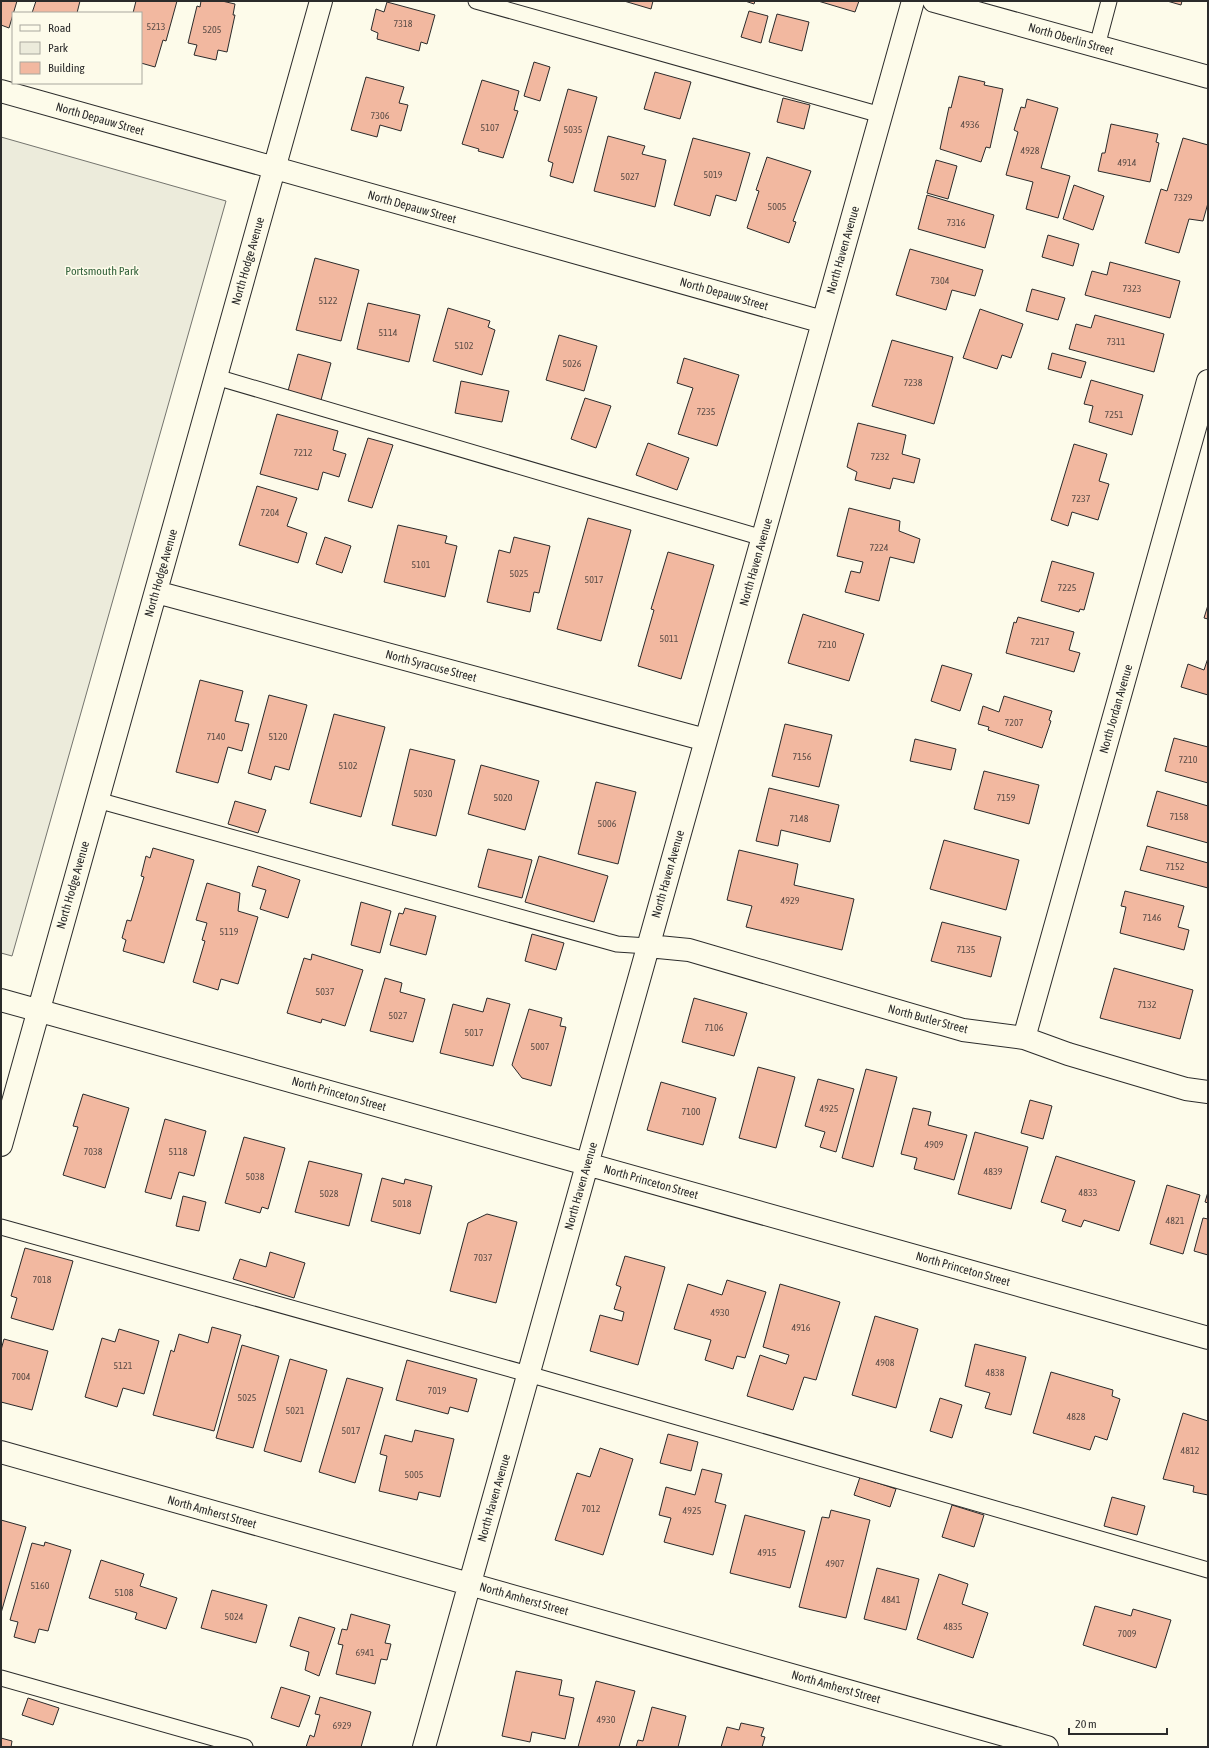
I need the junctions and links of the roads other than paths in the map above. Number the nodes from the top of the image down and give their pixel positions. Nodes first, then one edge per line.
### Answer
1 (321, 1) edge
2 (476, 1) edge
3 (913, 1) edge
4 (934, 1) edge
5 (1109, 1) edge
6 (1096, 46) junction
7 (1208, 77) edge
8 (1, 91) edge
9 (881, 115) junction
10 (274, 169) junction
11 (823, 322) junction
12 (216, 377) junction
13 (1208, 381) edge
14 (763, 538) junction
15 (156, 592) junction
16 (706, 740) junction
17 (97, 800) junction
18 (648, 946) junction
19 (1, 1000) edge
20 (38, 1010) junction
21 (1024, 1038) junction
22 (1208, 1092) edge
23 (1, 1145) edge
24 (587, 1164) junction
25 (1, 1227) edge
26 (1208, 1338) edge
27 (528, 1374) junction
28 (1, 1452) edge
29 (1208, 1570) edge
30 (470, 1584) junction
31 (1, 1678) edge
32 (245, 1747) edge
33 (424, 1747) edge
34 (1047, 1747) edge

1 - 10 street, North Hodge Avenue
2 - 9 lane
3 - 9 street, North Haven Avenue
4 - 6 street, North Oberlin Street
5 - 6 lane
6 - 7 street, North Oberlin Street
8 - 10 street, North Depauw Street
9 - 11 street, North Haven Avenue
10 - 11 street, North Depauw Street
10 - 12 street, North Hodge Avenue
11 - 14 street, North Haven Avenue
12 - 14 lane
12 - 15 street, North Hodge Avenue
13 - 21 street, North Jordan Avenue
14 - 16 street, North Haven Avenue
15 - 16 street, North Syracuse Street
15 - 17 street, North Hodge Avenue
16 - 18 street, North Haven Avenue
17 - 18 lane
17 - 20 street, North Hodge Avenue
18 - 21 street, North Butler Street
18 - 24 street, North Haven Avenue
19 - 20 street, North Princeton Street
20 - 23 street, North Hodge Avenue
20 - 24 street, North Princeton Street
21 - 22 street, North Butler Street
24 - 26 street, North Princeton Street
24 - 27 street, North Haven Avenue
25 - 27 lane
27 - 29 lane
27 - 30 street, North Haven Avenue
28 - 30 street, North Amherst Street
30 - 33 street, North Haven Avenue
30 - 34 street, North Amherst Street
31 - 32 lane

